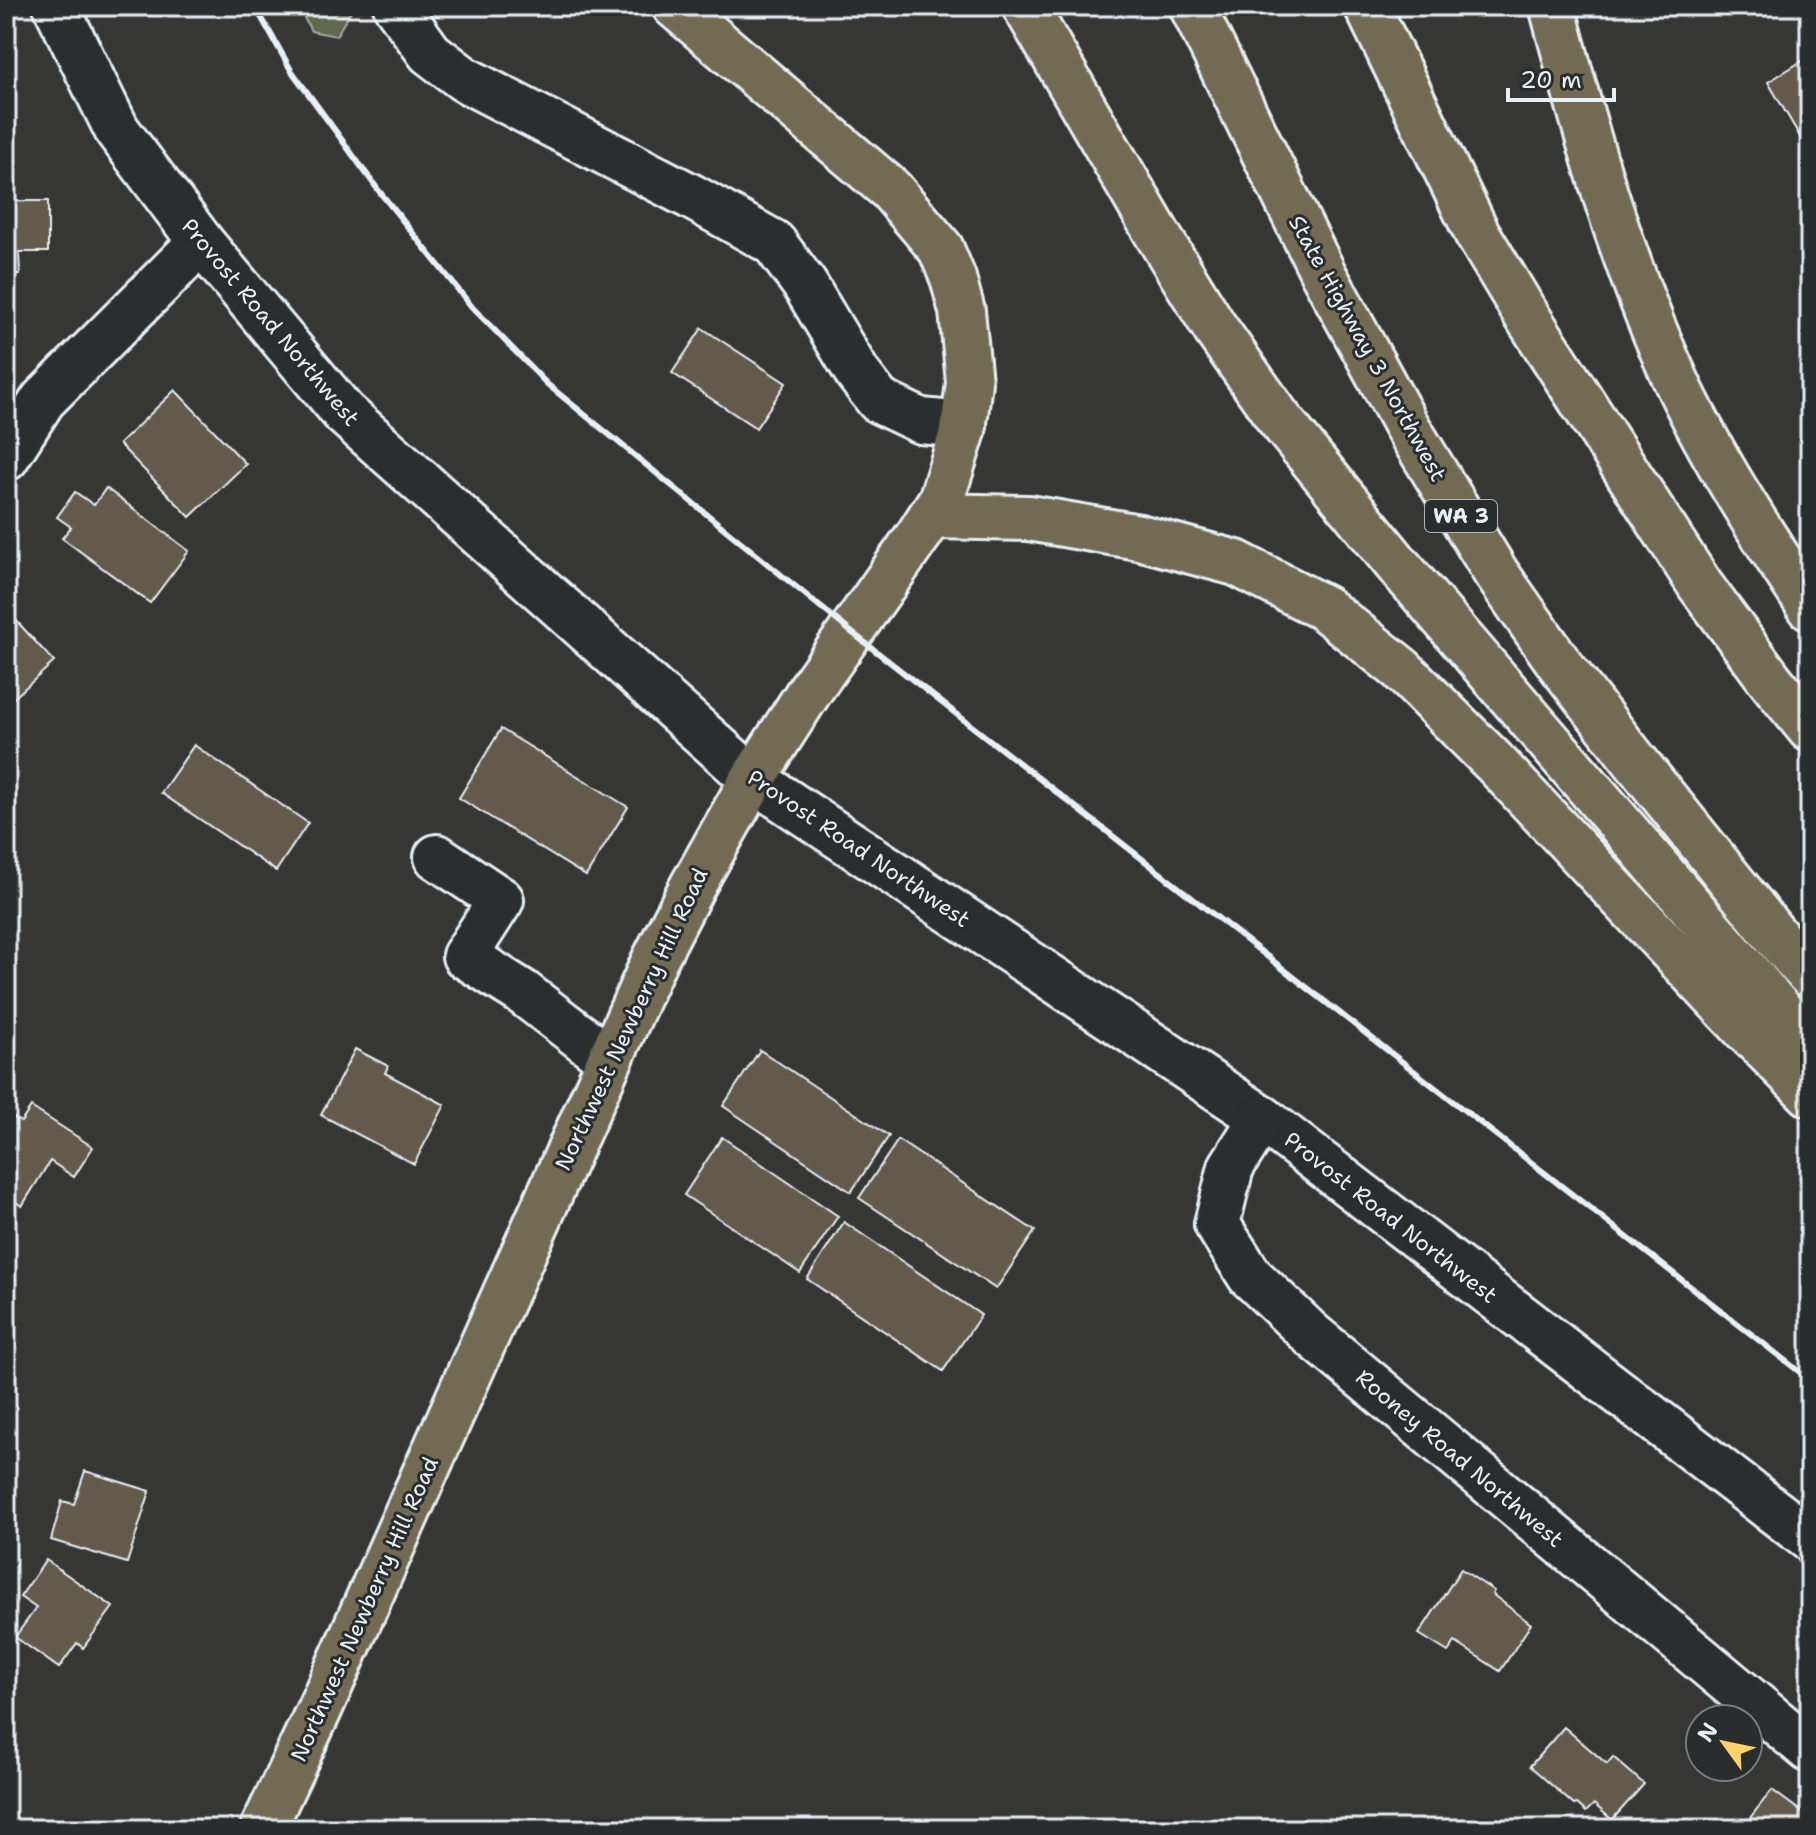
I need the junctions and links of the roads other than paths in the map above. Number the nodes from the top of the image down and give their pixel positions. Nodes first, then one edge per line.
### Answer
1 (56, 6) edge
2 (396, 6) edge
3 (675, 6) edge
4 (1025, 6) edge
5 (1192, 6) edge
6 (1367, 6) edge
7 (1552, 6) edge
8 (201, 242) junction
9 (964, 425) junction
10 (6, 458) edge
11 (931, 516) junction
12 (1810, 607) edge
13 (1810, 729) edge
14 (753, 779) junction
15 (437, 857) dead end
16 (1810, 975) edge
17 (1810, 1045) edge
18 (609, 1059) junction
19 (1810, 1094) edge
20 (1262, 1118) junction
21 (1810, 1539) edge
22 (1810, 1750) edge
23 (263, 1829) edge

1 - 8 street, Provost Road Northwest
2 - 9 street
3 - 9 main road, Northwest Newberry Hill Road
4 - 17 main road
5 - 16 main road, State Highway 3 Northwest / WA 3
6 - 13 main road
7 - 12 main road
8 - 10 street
8 - 14 street, Provost Road Northwest
9 - 11 main road, Northwest Newberry Hill Road
11 - 14 main road, Northwest Newberry Hill Road
11 - 19 main road
14 - 18 main road, Northwest Newberry Hill Road
14 - 20 street, Provost Road Northwest
15 - 18 street
18 - 23 main road, Northwest Newberry Hill Road
20 - 21 street, Provost Road Northwest
20 - 22 street, Rooney Road Northwest

